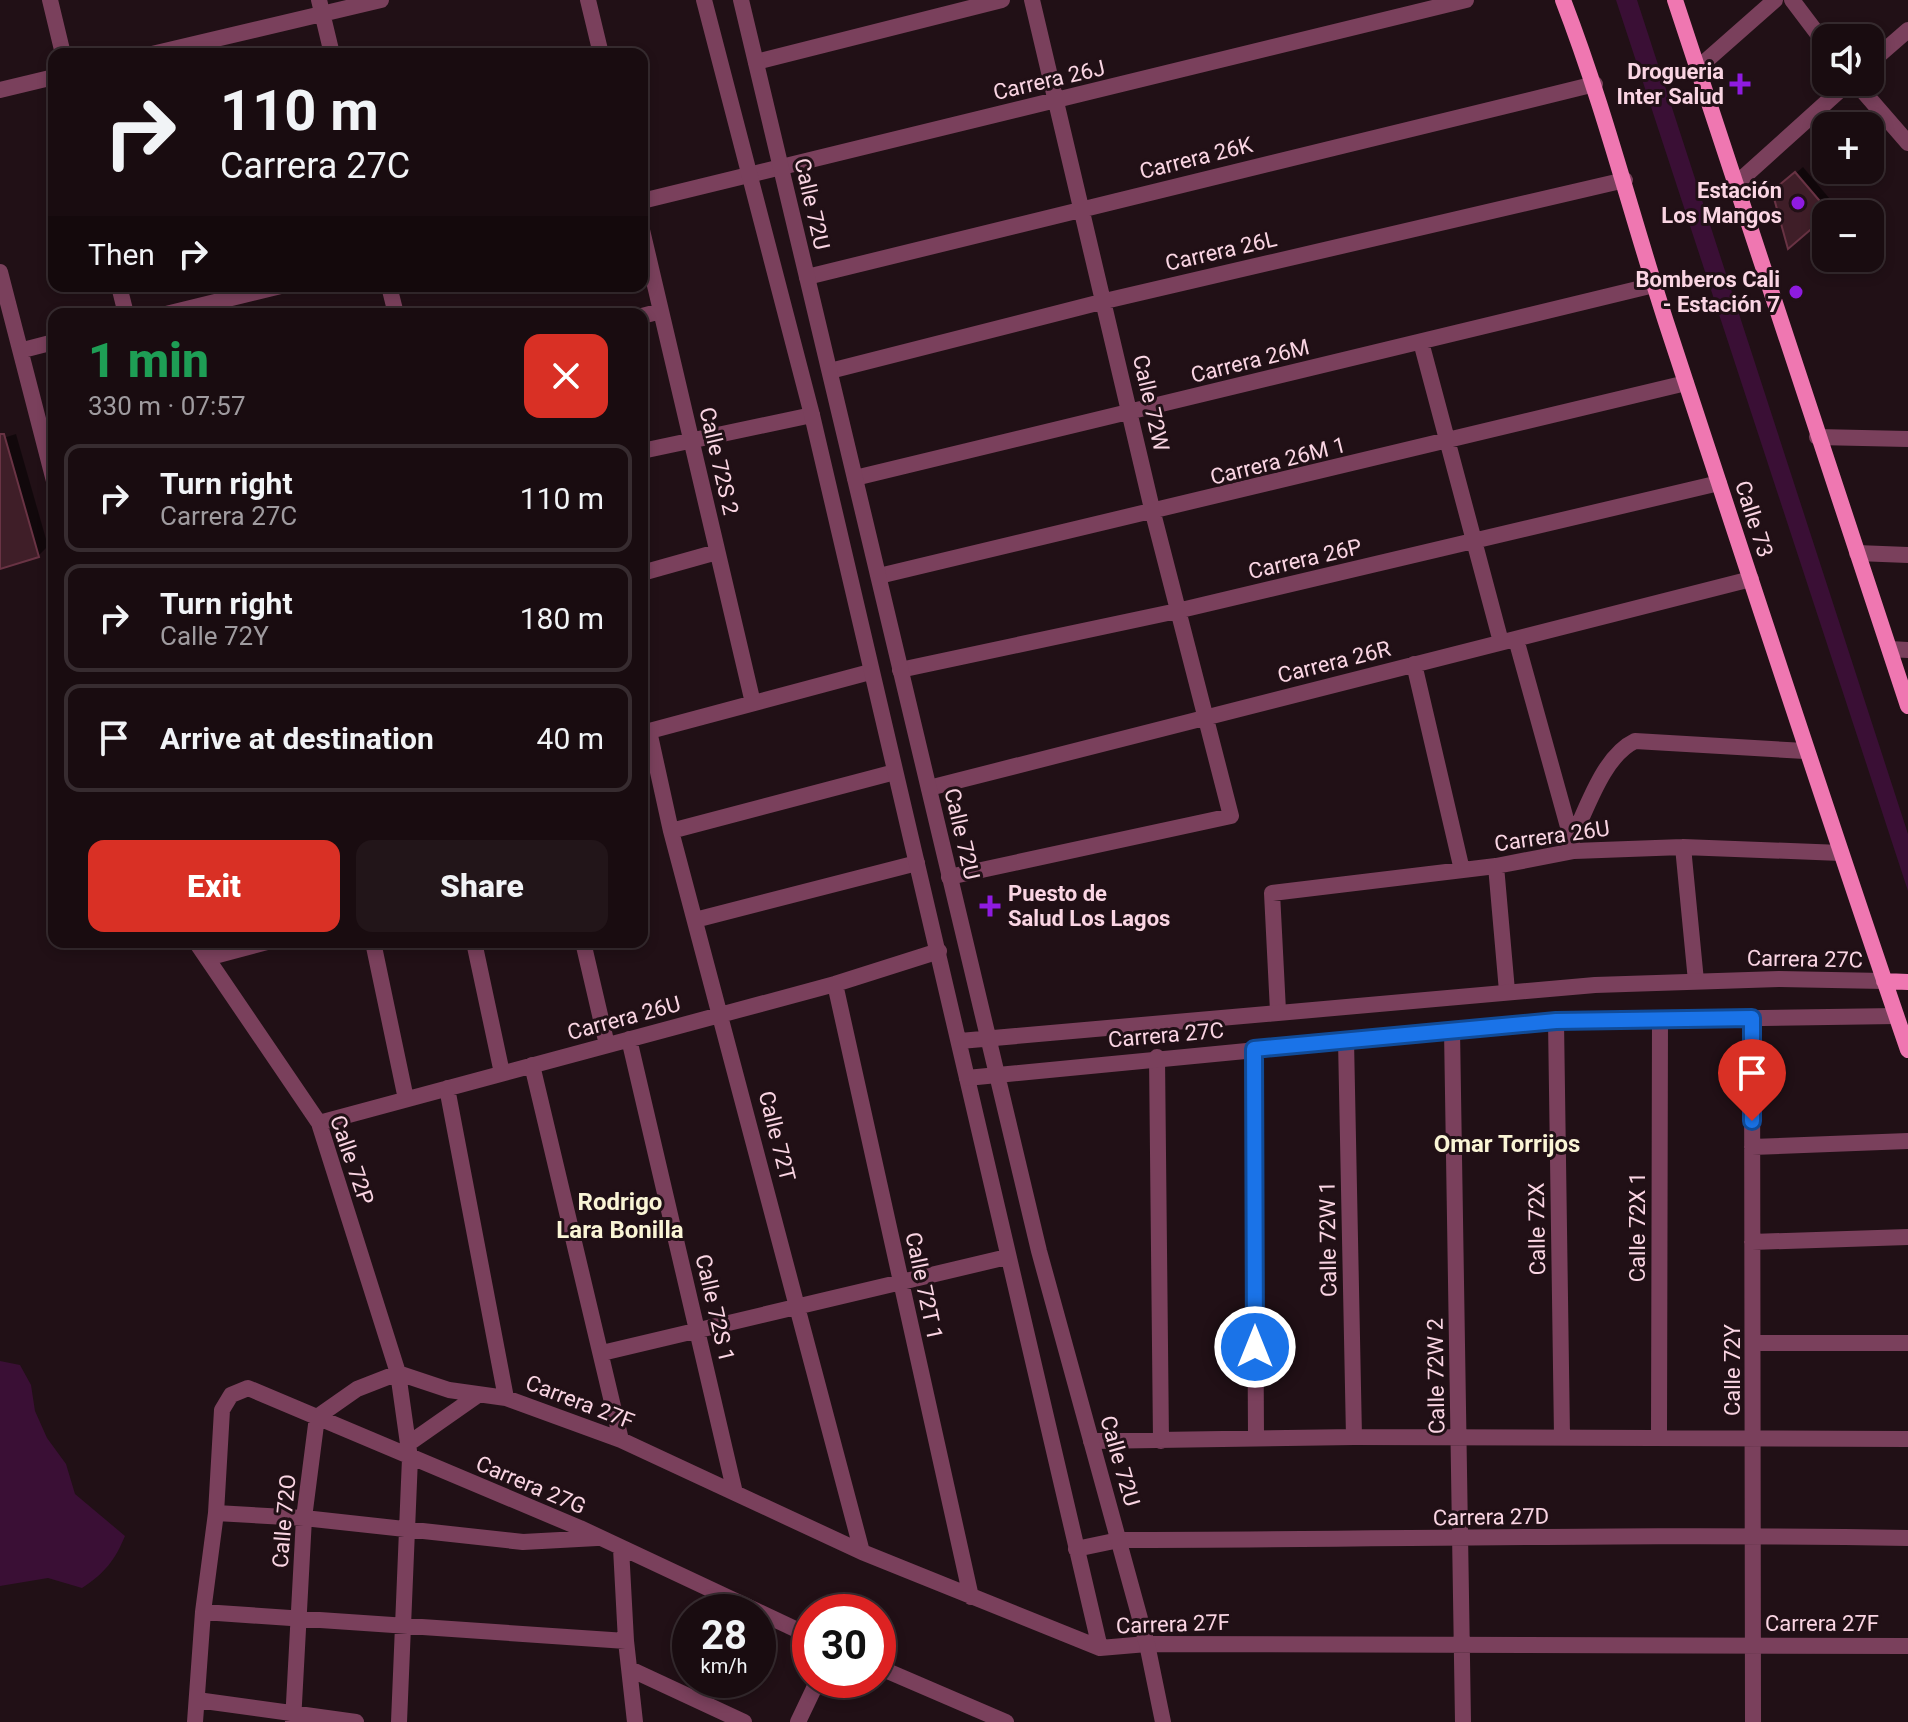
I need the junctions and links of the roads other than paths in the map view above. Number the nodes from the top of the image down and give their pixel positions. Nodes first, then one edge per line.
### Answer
1 (50, 0) edge
2 (381, 0) edge
3 (588, 0) edge
4 (704, 0) edge
5 (741, 0) edge
6 (1002, 0) edge
7 (1032, 0) edge
8 (1466, 0) edge
9 (1563, 0) edge
10 (1675, 0) edge
11 (1775, 0) edge
12 (1792, 0) edge
13 (321, 7) edge
14 (1812, 26) edge
15 (1908, 30) edge
16 (62, 48) edge
17 (174, 48) edge
18 (331, 48) edge
19 (600, 48) edge
20 (1884, 51) edge
21 (756, 62) junction
22 (1699, 67) junction
23 (48, 78) edge
24 (1595, 84) junction
25 (0, 90) edge
26 (1836, 96) edge
27 (1865, 96) edge
28 (1056, 101) junction
29 (1908, 143) edge
30 (781, 165) junction
31 (749, 173) junction
32 (1625, 180) junction
33 (1737, 183) junction
34 (648, 199) edge
35 (1080, 208) junction
36 (648, 256) edge
37 (0, 272) edge
38 (807, 277) junction
39 (1654, 285) junction
40 (256, 292) edge
41 (1105, 301) junction
42 (191, 308) edge
43 (661, 311) junction
44 (648, 314) edge
45 (1421, 342) junction
46 (48, 344) edge
47 (23, 350) junction
48 (830, 371) junction
49 (1686, 383) junction
50 (1131, 412) junction
51 (812, 415) junction
52 (1817, 437) junction
53 (691, 438) junction
54 (1908, 439) edge
55 (1447, 443) junction
56 (648, 449) edge
57 (48, 456) edge
58 (855, 478) junction
59 (1719, 483) junction
60 (1153, 513) junction
61 (1474, 542) junction
62 (717, 552) junction
63 (1857, 553) junction
64 (1908, 555) edge
65 (648, 571) edge
66 (879, 576) junction
67 (1751, 579) junction
68 (1177, 611) junction
69 (1508, 640) junction
70 (1890, 649) junction
71 (1908, 650) edge
72 (1414, 664) junction
73 (900, 670) junction
74 (870, 672) junction
75 (753, 703) junction
76 (1908, 706) edge
77 (1205, 717) junction
78 (648, 731) edge
79 (648, 740) edge
80 (1805, 751) junction
81 (895, 772) junction
82 (929, 788) junction
83 (671, 831) junction
84 (1573, 845) junction
85 (1683, 847) junction
86 (1841, 853) junction
87 (917, 863) junction
88 (1496, 866) junction
89 (1462, 870) junction
90 (949, 877) junction
91 (695, 920) junction
92 (200, 948) edge
93 (244, 948) edge
94 (374, 948) edge
95 (475, 948) edge
96 (584, 948) edge
97 (939, 951) junction
98 (207, 958) junction
99 (1696, 981) junction
100 (1884, 981) junction
101 (1908, 982) edge
102 (835, 984) junction
103 (1507, 991) junction
104 (1278, 1011) junction
105 (722, 1014) junction
106 (1902, 1016) edge
107 (1660, 1018) junction
108 (1752, 1018) junction
109 (1556, 1021) junction
110 (1452, 1030) junction
111 (988, 1038) junction
112 (629, 1039) junction
113 (1346, 1040) junction
114 (960, 1041) junction
115 (607, 1045) junction
116 (1254, 1049) junction
117 (1908, 1050) edge
118 (1157, 1057) junction
119 (532, 1065) junction
120 (502, 1073) junction
121 (998, 1073) junction
122 (967, 1078) junction
123 (447, 1088) junction
124 (406, 1099) junction
125 (319, 1123) junction
126 (1908, 1141) edge
127 (1752, 1147) junction
128 (1908, 1237) edge
129 (1752, 1242) junction
130 (1007, 1257) junction
131 (900, 1283) junction
132 (798, 1308) junction
133 (698, 1330) junction
134 (1755, 1343) junction
135 (1908, 1343) edge
136 (602, 1353) junction
137 (398, 1373) junction
138 (478, 1395) junction
139 (506, 1398) junction
140 (317, 1417) junction
141 (1562, 1436) junction
142 (1659, 1436) junction
143 (1256, 1437) junction
144 (1354, 1437) junction
145 (1460, 1437) junction
146 (1754, 1439) junction
147 (1908, 1439) edge
148 (621, 1440) junction
149 (1091, 1441) junction
150 (1161, 1441) junction
151 (409, 1451) junction
152 (735, 1493) junction
153 (216, 1513) junction
154 (304, 1518) junction
155 (406, 1531) junction
156 (1754, 1535) junction
157 (600, 1538) junction
158 (1908, 1538) edge
159 (1119, 1540) junction
160 (1458, 1540) junction
161 (621, 1548) junction
162 (1076, 1549) junction
163 (862, 1552) junction
164 (971, 1597) junction
165 (203, 1612) junction
166 (299, 1619) junction
167 (403, 1626) junction
168 (792, 1628) edge
169 (626, 1641) junction
170 (1147, 1644) junction
171 (1460, 1644) junction
172 (1752, 1645) junction
173 (1908, 1646) edge
174 (1100, 1648) junction
175 (630, 1669) junction
176 (896, 1675) edge
177 (809, 1698) edge
178 (197, 1700) junction
179 (294, 1718) edge
180 (195, 1722) edge
181 (356, 1722) edge
182 (399, 1722) edge
183 (635, 1722) edge
184 (744, 1722) edge
185 (798, 1722) edge
186 (1006, 1722) edge
187 (1163, 1722) edge
188 (1463, 1722) edge
189 (1753, 1722) edge

1 - 16 street
2 - 13 street
3 - 19 street
4 - 31 street
5 - 21 street, Calle 72U
6 - 21 street
7 - 28 street, Calle 72W
8 - 28 street, Carrera 26J
9 - 24 main road, Calle 73
10 - 22 main road
11 - 22 street
12 - 14 street
13 - 17 street
13 - 18 street
15 - 20 street
21 - 30 street, Calle 72U
22 - 33 main road
23 - 25 street
24 - 32 main road, Calle 73
24 - 35 street, Carrera 26K
26 - 33 street
27 - 29 street
28 - 30 street, Carrera 26J
28 - 35 street, Calle 72W
30 - 31 street, Carrera 26J
30 - 38 street, Calle 72U
31 - 34 street, Carrera 26J
31 - 51 street
32 - 39 main road, Calle 73
32 - 41 street, Carrera 26L
33 - 52 main road
35 - 38 street, Carrera 26K
35 - 41 street, Calle 72W
36 - 43 street, Calle 72S 2
37 - 47 street
38 - 48 street, Calle 72U
39 - 45 street, Carrera 26M
39 - 49 main road, Calle 73
40 - 42 street
41 - 48 street, Carrera 26L
41 - 50 street, Calle 72W
43 - 44 street
43 - 53 street, Calle 72S 2
45 - 50 street, Carrera 26M
45 - 55 street
46 - 47 street
47 - 57 street
48 - 58 street, Calle 72U
49 - 55 street, Carrera 26M 1
49 - 59 main road, Calle 73
50 - 58 street, Carrera 26M
50 - 60 street, Calle 72W
51 - 53 street
51 - 74 street
52 - 54 street
52 - 63 main road
53 - 56 street
53 - 62 street, Calle 72S 2
55 - 60 street, Carrera 26M 1
55 - 61 street
58 - 66 street, Calle 72U
59 - 61 street, Carrera 26P
59 - 67 main road, Calle 73
60 - 66 street, Carrera 26M 1
60 - 68 street, Calle 72W
61 - 68 street, Carrera 26P
61 - 69 street
62 - 65 street
62 - 75 street, Calle 72S 2
63 - 64 street
63 - 70 main road
66 - 73 street, Calle 72U
67 - 69 street, Carrera 26R
67 - 80 main road, Calle 73
68 - 73 street, Carrera 26P
68 - 77 street, Calle 72W
69 - 72 street, Carrera 26R
69 - 84 street
70 - 71 street
70 - 76 main road
72 - 77 street, Carrera 26R
72 - 89 street
73 - 82 street, Calle 72U
74 - 75 street
74 - 81 street
75 - 78 street
77 - 82 street, Carrera 26R
77 - 90 street, Calle 72W
79 - 83 street, Calle 72T
80 - 84 street
80 - 86 main road, Calle 73
81 - 83 street
81 - 87 street
82 - 90 street, Calle 72U
83 - 91 street, Calle 72T
84 - 85 street, Carrera 26U
84 - 88 street, Carrera 26U
85 - 86 street, Carrera 26U
85 - 99 street
86 - 100 main road, Calle 73
87 - 91 street
87 - 97 street
88 - 89 street, Carrera 26U
88 - 103 street
89 - 104 street, Carrera 26U
90 - 111 street, Calle 72U
91 - 105 street, Calle 72T
92 - 98 street, Calle 72P
93 - 98 street
94 - 124 street
95 - 120 street
96 - 115 street
97 - 102 street, Carrera 26U
97 - 114 street
98 - 125 street, Calle 72P
99 - 100 street, Carrera 27C
99 - 103 street, Carrera 27C
100 - 101 main road
100 - 106 main road, Calle 73
102 - 105 street, Carrera 26U
102 - 131 street, Calle 72T 1
103 - 104 street, Carrera 27C
104 - 111 street, Carrera 27C
105 - 112 street, Carrera 26U
105 - 132 street, Calle 72T
106 - 108 street, Carrera 27C
106 - 117 main road, Calle 73
107 - 108 street, Carrera 27C
107 - 109 street, Carrera 27C
107 - 142 street, Calle 72X 1
108 - 127 street, Calle 72Y
109 - 110 street, Carrera 27C
109 - 141 street, Calle 72X
110 - 113 street, Carrera 27C
110 - 145 street, Calle 72W 2
111 - 114 street, Carrera 27C
111 - 121 street, Calle 72U
112 - 115 street, Carrera 26U
112 - 133 street, Calle 72S 1
113 - 116 street, Carrera 27C
113 - 144 street, Calle 72W 1
114 - 122 street
115 - 119 street, Carrera 26U
116 - 118 street, Carrera 27C
116 - 143 street
118 - 121 street, Carrera 27C
118 - 150 street
119 - 120 street, Carrera 26U
119 - 136 street
120 - 123 street, Carrera 26U
121 - 122 street, Carrera 27C
121 - 149 street, Calle 72U
122 - 130 street
123 - 124 street, Carrera 26U
123 - 139 street
124 - 125 street, Carrera 26U
125 - 137 street, Calle 72P
126 - 127 street
127 - 129 street, Calle 72Y
128 - 129 street
129 - 134 street, Calle 72Y
130 - 131 street
130 - 162 street
131 - 132 street
131 - 164 street, Calle 72T 1
132 - 133 street
132 - 163 street, Calle 72T
133 - 136 street
133 - 152 street, Calle 72S 1
134 - 135 street
134 - 146 street, Calle 72Y
136 - 148 street
137 - 138 street, Carrera 27F
137 - 140 street
137 - 151 street, Calle 72P
138 - 139 street, Carrera 27F
138 - 151 street
139 - 148 street, Carrera 27F
140 - 151 street, Carrera 27G
140 - 153 street, Carrera 27G
140 - 154 street, Calle 72O
141 - 142 street
141 - 145 street
142 - 146 street
143 - 144 street
143 - 150 street
144 - 145 street
145 - 160 street, Calle 72W 2
146 - 147 street
146 - 156 street, Calle 72Y
148 - 152 street, Carrera 27F
149 - 150 street
149 - 159 street, Calle 72U
151 - 155 street
151 - 157 street, Carrera 27G
152 - 163 street, Carrera 27F
153 - 154 street
153 - 165 street
154 - 155 street
154 - 166 street, Calle 72O
155 - 157 street
155 - 167 street
156 - 158 street, Carrera 27D
156 - 160 street, Carrera 27D
156 - 172 street, Calle 72Y
157 - 161 street, Carrera 27G
159 - 160 street, Carrera 27D
159 - 162 street, Carrera 27D
159 - 170 street, Calle 72U
160 - 171 street, Calle 72W 2
161 - 168 street, Carrera 27G
161 - 169 street
162 - 174 street
163 - 164 street, Carrera 27F
164 - 174 street, Carrera 27F
165 - 166 street
165 - 178 street
166 - 167 street
166 - 179 street, Calle 72O
167 - 169 street
167 - 182 street
169 - 175 street
170 - 171 street, Carrera 27F
170 - 174 street, Carrera 27F
170 - 187 street, Calle 72U
171 - 172 street, Carrera 27F
171 - 188 street, Calle 72W 2
172 - 173 street, Carrera 27F
172 - 189 street, Calle 72Y
175 - 183 street
175 - 184 street
176 - 186 street
177 - 185 street
178 - 179 street
178 - 180 street
179 - 181 street

